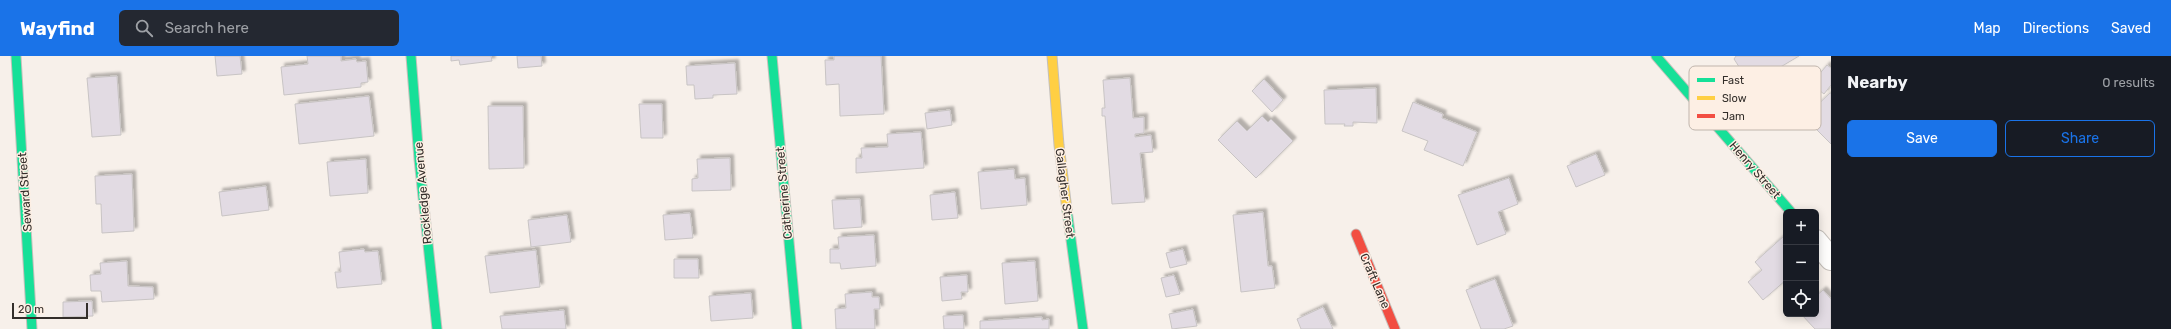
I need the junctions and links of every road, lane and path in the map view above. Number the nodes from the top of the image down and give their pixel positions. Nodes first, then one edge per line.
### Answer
1 (16, 56) edge
2 (411, 56) edge
3 (772, 56) edge
4 (1052, 56) edge
5 (1656, 56) edge
6 (1689, 94) edge
7 (1720, 130) edge
8 (1788, 209) edge
9 (1356, 234) dead end
10 (1819, 245) edge
11 (1831, 259) edge
12 (32, 329) edge
13 (437, 329) edge
14 (798, 329) edge
15 (1083, 329) edge
16 (1395, 329) edge

1 - 12 street, Seward Street
2 - 13 street, Rockledge Avenue
3 - 14 street, Catherine Street
4 - 15 street, Gallagher Street
5 - 6 street, Henry Street
7 - 8 street, Henry Street
9 - 16 street, Craft Lane
10 - 11 street

